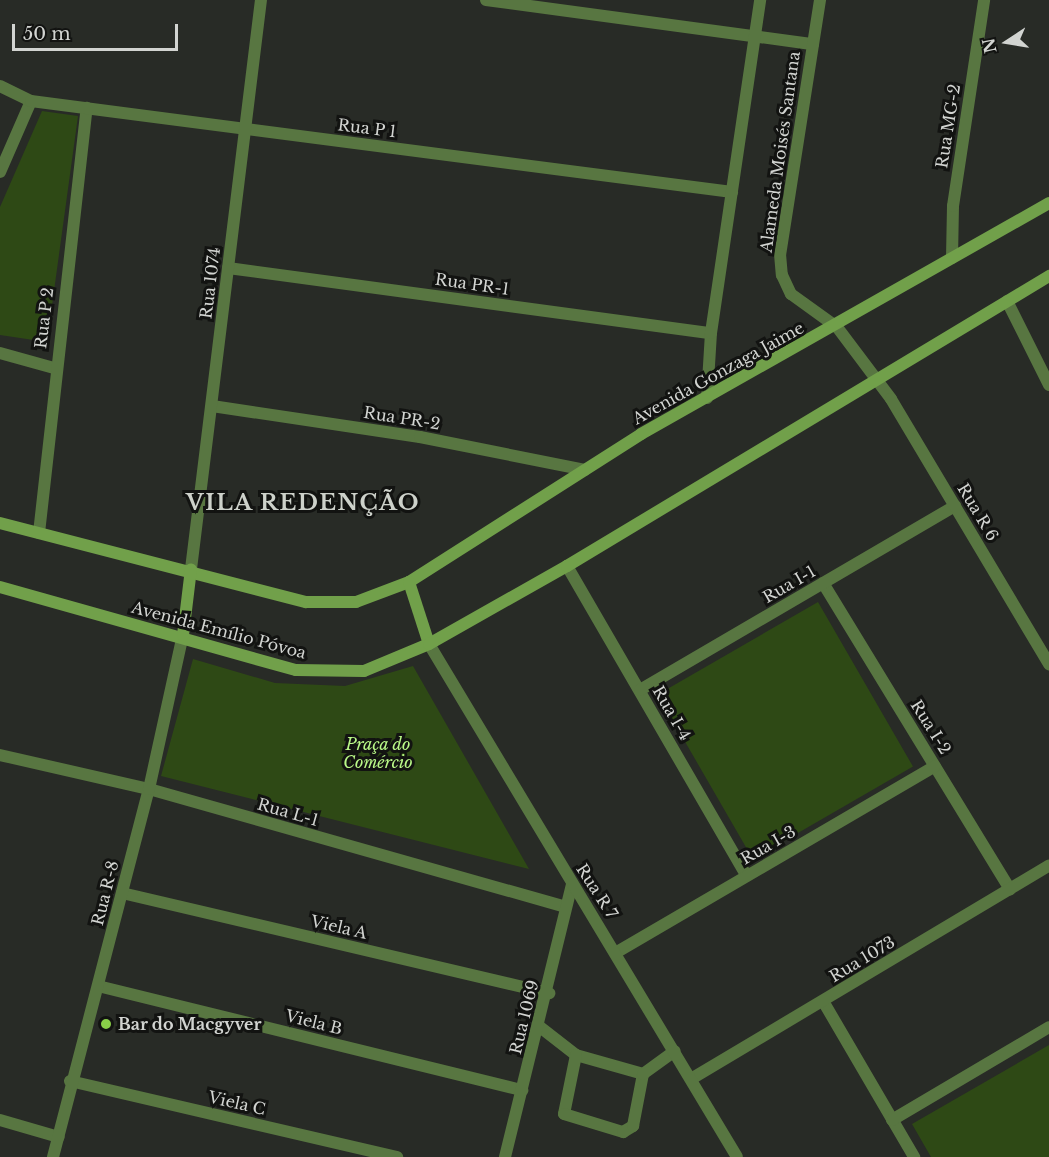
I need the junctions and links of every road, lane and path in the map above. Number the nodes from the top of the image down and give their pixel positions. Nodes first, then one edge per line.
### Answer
1 (261, 0) edge
2 (486, 0) edge
3 (760, 0) edge
4 (820, 0) edge
5 (984, 0) edge
6 (755, 34) junction
7 (813, 44) junction
8 (0, 87) edge
9 (32, 101) junction
10 (87, 108) junction
11 (245, 129) junction
12 (0, 172) edge
13 (732, 192) junction
14 (1049, 203) edge
15 (952, 258) junction
16 (228, 268) junction
17 (1049, 276) edge
18 (1007, 301) junction
19 (837, 327) junction
20 (711, 333) junction
21 (0, 353) edge
22 (54, 368) junction
23 (874, 379) junction
24 (1049, 385) edge
25 (707, 398) junction
26 (212, 406) junction
27 (585, 470) junction
28 (955, 506) junction
29 (0, 523) edge
30 (39, 533) junction
31 (567, 566) junction
32 (191, 569) junction
33 (410, 582) junction
34 (823, 583) junction
35 (0, 587) edge
36 (183, 635) junction
37 (429, 644) junction
38 (1049, 664) edge
39 (640, 690) junction
40 (0, 755) edge
41 (935, 766) junction
42 (149, 789) junction
43 (1049, 866) edge
44 (747, 876) junction
45 (572, 884) junction
46 (1011, 889) junction
47 (122, 893) junction
48 (565, 907) junction
49 (617, 952) junction
50 (98, 986) junction
51 (549, 993) junction
52 (824, 1001) junction
53 (540, 1027) junction
54 (1049, 1027) edge
55 (675, 1052) junction
56 (576, 1056) junction
57 (643, 1074) junction
58 (691, 1078) junction
59 (70, 1081) junction
60 (522, 1090) junction
61 (0, 1120) edge
62 (892, 1120) junction
63 (59, 1137) junction
64 (52, 1157) edge
65 (397, 1157) edge
66 (505, 1157) edge
67 (737, 1157) edge
68 (914, 1157) edge

1 - 11 street, Rua 1074
2 - 6 street
3 - 6 street
4 - 7 street, Alameda Moisés Santana
5 - 15 street, Rua MG-2
6 - 7 street
6 - 13 street
7 - 19 street, Alameda Moisés Santana
8 - 9 street, Rua P 1
9 - 10 street, Rua P 1
9 - 12 street
10 - 11 street, Rua P 1
10 - 22 street, Rua P 2
11 - 13 street, Rua P 1
11 - 16 street, Rua 1074
13 - 20 street
14 - 15 main road, Avenida Gonzaga Jaime
15 - 19 main road, Avenida Gonzaga Jaime
16 - 20 street, Rua PR-1
16 - 26 street, Rua 1074
17 - 18 main road
18 - 23 main road
18 - 24 street
19 - 23 street, Alameda Moisés Santana
19 - 25 main road, Avenida Gonzaga Jaime
20 - 25 street
21 - 22 street
22 - 30 street, Rua P 2
23 - 28 street, Rua R 6
23 - 31 main road
25 - 27 main road, Avenida Gonzaga Jaime
26 - 27 street, Rua PR-2
26 - 32 street, Rua 1074
27 - 33 main road, Avenida Gonzaga Jaime
28 - 34 street, Rua I-1
28 - 38 street, Rua R 6
29 - 30 main road
30 - 32 main road
31 - 37 main road
31 - 39 street, Rua I-4
32 - 33 main road
32 - 36 main road
33 - 37 main road
34 - 39 street, Rua I-1
34 - 41 street, Rua I-2
35 - 36 main road, Avenida Emílio Póvoa
36 - 37 main road, Avenida Emílio Póvoa
36 - 42 street, Rua R-8
37 - 45 street, Rua R 7
39 - 44 street, Rua I-4
40 - 42 street, Rua L-1
41 - 44 street, Rua I-3
41 - 46 street, Rua I-2
42 - 47 street, Rua R-8
42 - 48 street, Rua L-1
43 - 46 street, Rua 1073
44 - 49 street, Rua I-3
45 - 48 street, Rua 1069
45 - 49 street, Rua R 7
46 - 52 street, Rua 1073
47 - 50 street, Rua R-8
47 - 51 street, Viela A
48 - 51 street, Rua 1069
49 - 55 street, Rua R 7
50 - 59 street, Rua R-8
50 - 60 street, Viela B
51 - 53 street, Rua 1069
52 - 58 street, Rua 1073
52 - 62 street
53 - 56 street
53 - 60 street, Rua 1069
54 - 62 street
55 - 57 street
55 - 58 street, Rua R 7
56 - 57 street
56 - 57 street
58 - 67 street, Rua R 7
59 - 63 street, Rua R-8
59 - 65 street, Viela C
60 - 66 street, Rua 1069
61 - 63 street
62 - 68 street
63 - 64 street, Rua R-8

